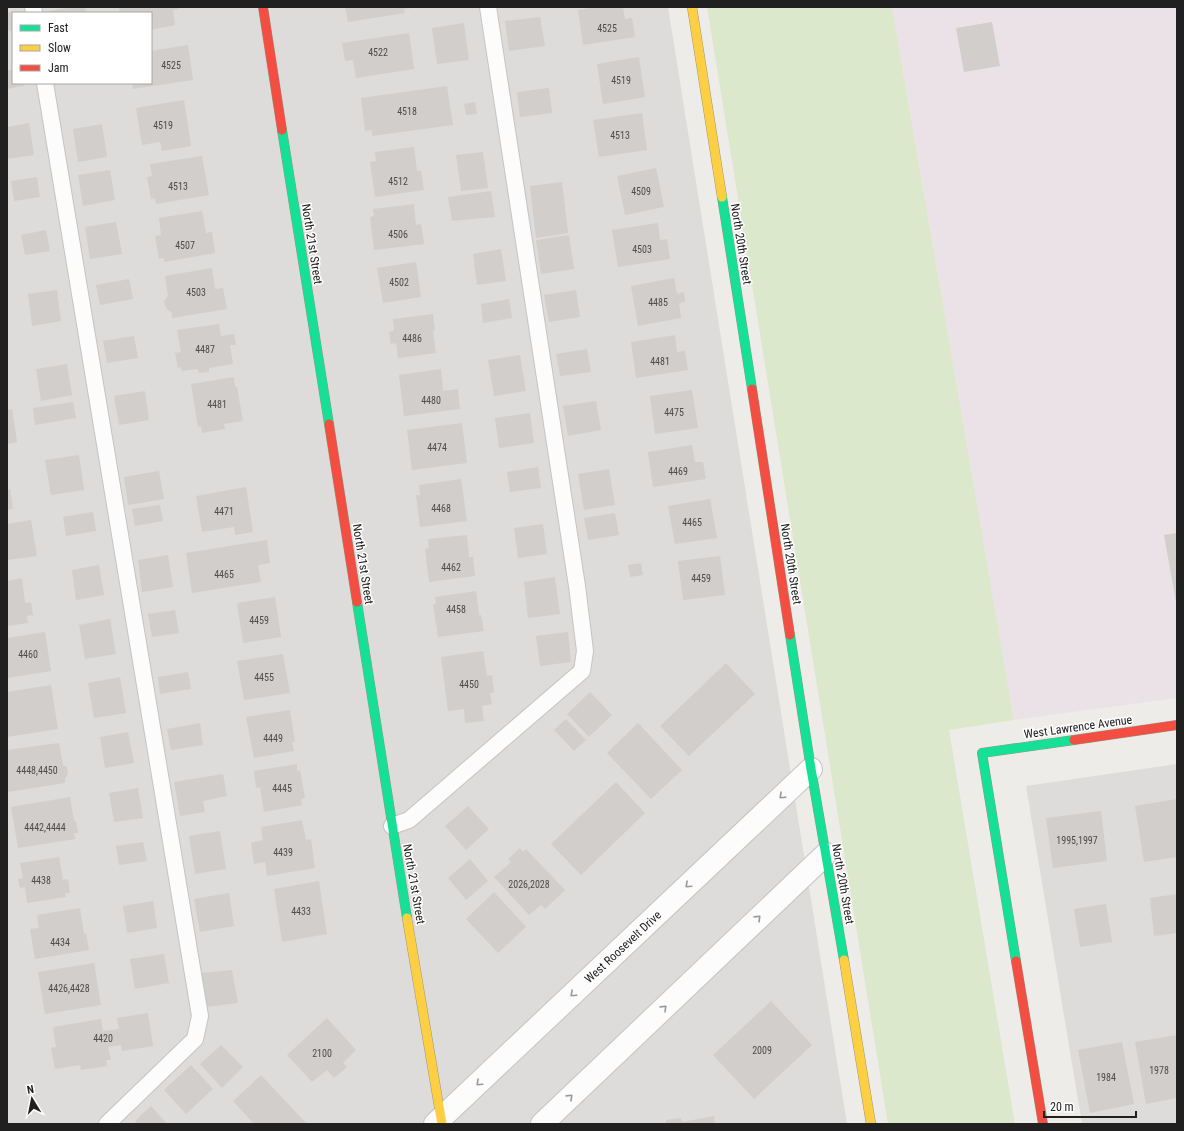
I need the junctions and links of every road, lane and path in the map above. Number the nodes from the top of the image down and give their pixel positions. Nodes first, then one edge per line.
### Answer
1 (263, 7) edge
2 (488, 7) edge
3 (692, 7) edge
4 (46, 84) edge
5 (1177, 725) edge
6 (811, 769) junction
7 (392, 826) junction
8 (826, 854) junction
9 (440, 1122) edge
10 (107, 1124) edge
11 (542, 1124) edge
12 (871, 1124) edge
13 (1043, 1124) edge

1 - 7 street, North 21st Street
2 - 7 lane
3 - 6 street, North 20th Street
4 - 10 lane
5 - 13 street, West Lawrence Avenue
6 - 8 street, North 20th Street
6 -> 9 street, West Roosevelt Drive
7 - 9 street, North 21st Street
11 -> 8 street
8 - 12 street, North 20th Street

